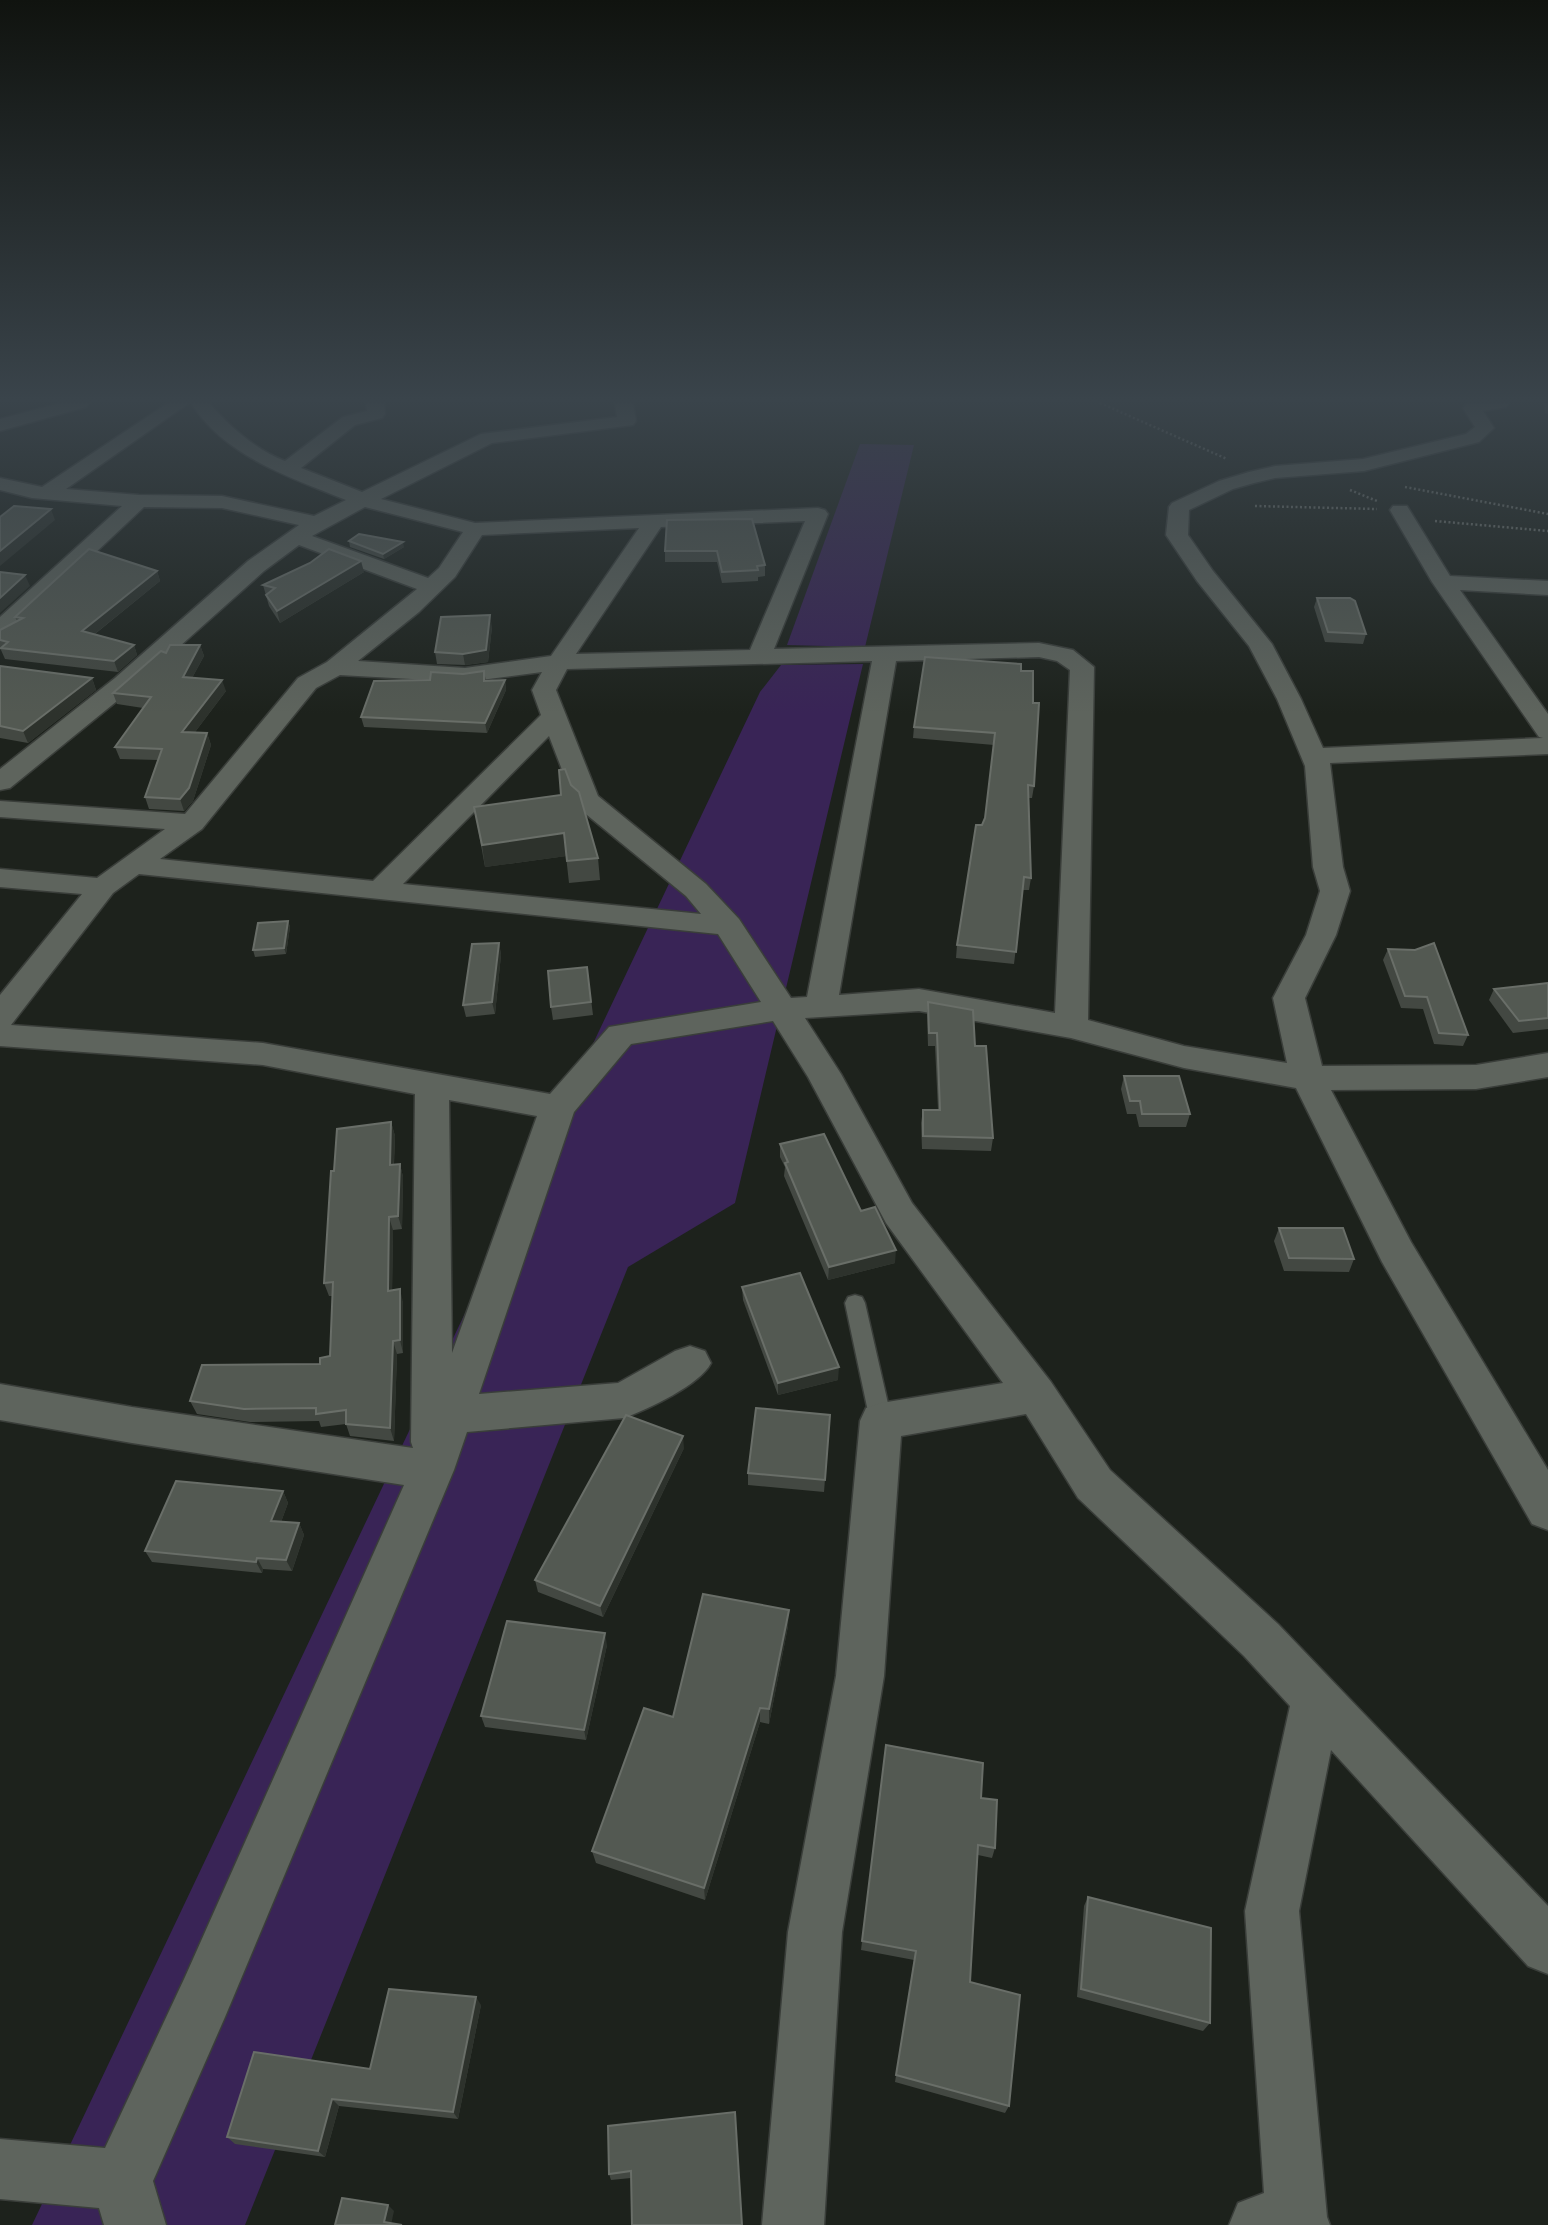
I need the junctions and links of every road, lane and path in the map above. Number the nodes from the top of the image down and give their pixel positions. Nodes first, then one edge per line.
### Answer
1 (133, 507) edge
2 (244, 507) edge
3 (353, 507) edge
4 (389, 507) edge
5 (1180, 507) edge
6 (1285, 507) edge
7 (1510, 507) edge
8 (1400, 510) joint
9 (1548, 514) edge
10 (654, 522) junction
11 (316, 523) junction
12 (475, 529) junction
13 (296, 537) junction
14 (1443, 582) junction
15 (430, 586) junction
16 (1548, 588) edge
17 (0, 630) edge
18 (886, 652) junction
19 (760, 656) junction
20 (559, 662) junction
21 (335, 667) junction
22 (87, 678) edge
23 (124, 683) junction
24 (554, 716) junction
25 (1548, 732) edge
26 (1548, 746) edge
27 (1313, 755) junction
28 (0, 782) edge
29 (0, 809) edge
30 (192, 824) junction
31 (133, 865) junction
32 (0, 878) edge
33 (103, 887) junction
34 (380, 890) junction
35 (728, 926) junction
36 (821, 1007) junction
37 (783, 1009) junction
38 (0, 1017) edge
39 (1071, 1027) junction
40 (0, 1035) edge
41 (1548, 1065) edge
42 (1308, 1078) junction
43 (432, 1087) junction
44 (558, 1108) junction
45 (855, 1303) dead end
46 (690, 1363) dead end
47 (1036, 1395) junction
48 (0, 1402) edge
49 (450, 1415) junction
50 (881, 1421) junction
51 (432, 1470) junction
52 (1548, 1510) edge
53 (1316, 1700) junction
54 (1548, 1946) edge
55 (0, 2169) edge
56 (129, 2202) edge
57 (1285, 2222) edge
58 (793, 2225) edge

1 - 17 street
2 - 11 street
3 - 11 street
4 - 12 street
5 - 27 street
6 - 8 path
7 - 9 path
8 - 14 street
10 - 12 street
10 - 19 street
10 - 20 street
11 - 13 street
12 - 15 street
13 - 15 street
13 - 23 street
14 - 16 street
14 - 25 street
15 - 21 street
18 - 19 street
18 - 36 street
18 - 39 street
19 - 20 street
20 - 21 street
20 - 24 street
21 - 30 street
22 - 23 street
23 - 28 street
24 - 34 street
24 - 35 street
26 - 27 street
27 - 42 street
29 - 30 street
30 - 31 street
31 - 33 street
31 - 34 street
32 - 33 street
33 - 38 street
34 - 35 street
35 - 37 street
36 - 37 street
36 - 39 street
37 - 44 street
37 - 47 street
39 - 42 street
40 - 43 street
41 - 42 street
42 - 52 street
43 - 44 street
43 - 51 street
44 - 49 street
45 - 50 lane
46 - 49 street
47 - 50 street
47 - 53 street
48 - 51 street
49 - 51 street
50 - 58 street
51 - 56 street
53 - 54 street
53 - 57 street
55 - 56 street

